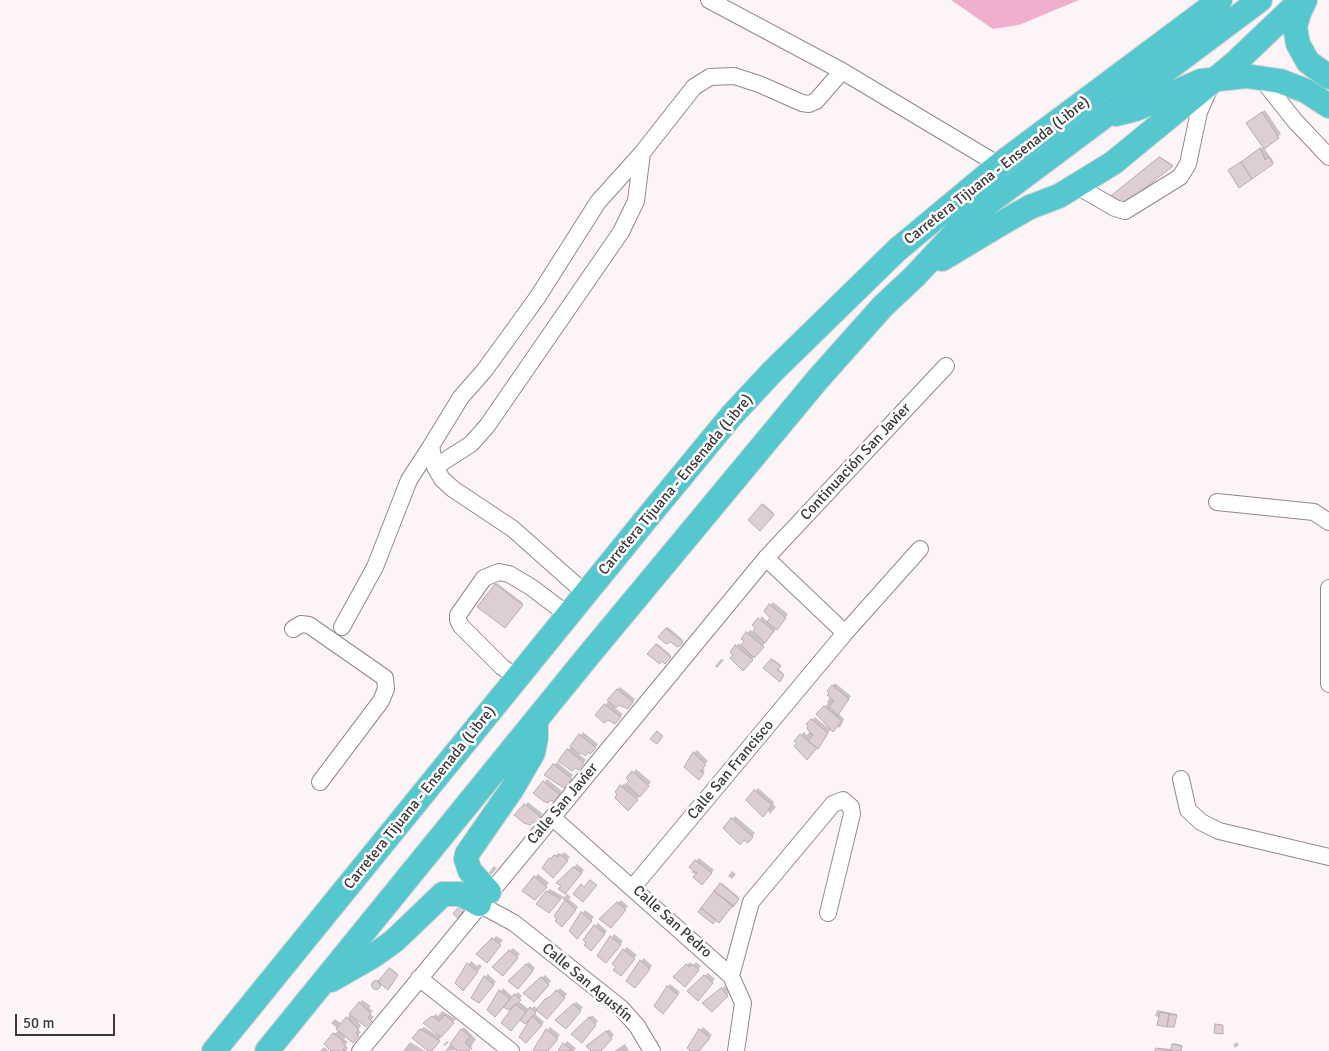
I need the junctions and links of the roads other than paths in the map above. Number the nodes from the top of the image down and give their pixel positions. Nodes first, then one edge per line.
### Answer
1 (709, 0) edge
2 (1220, 0) edge
3 (1260, 0) edge
4 (1301, 0) edge
5 (1305, 0) edge
6 (842, 71) junction
7 (1260, 77) junction
8 (1329, 77) edge
9 (1214, 79) junction
10 (1329, 106) edge
11 (1100, 118) junction
12 (642, 153) junction
13 (1329, 157) edge
14 (999, 165) junction
15 (1076, 186) junction
16 (914, 277) junction
17 (946, 366) dead end
18 (431, 446) junction
19 (435, 468) junction
20 (1217, 502) dead end
21 (1329, 522) edge
22 (920, 549) dead end
23 (766, 558) junction
24 (1329, 588) edge
25 (585, 593) junction
26 (568, 615) junction
27 (342, 627) dead end
28 (293, 629) dead end
29 (845, 633) junction
30 (518, 678) junction
31 (1329, 684) edge
32 (536, 723) junction
33 (1180, 779) dead end
34 (320, 782) dead end
35 (552, 818) junction
36 (1329, 857) edge
37 (633, 887) junction
38 (484, 898) junction
39 (828, 913) dead end
40 (731, 976) junction
41 (419, 978) junction
42 (319, 987) junction
43 (503, 1049) edge
44 (214, 1051) edge
45 (267, 1051) edge
46 (360, 1051) edge
47 (652, 1051) edge
48 (736, 1051) edge

1 - 6 street
2 - 14 highway, Carretera Tijuana - Ensenada (Libre)
3 - 11 highway, Carretera Tijuana - Ensenada (Libre)
4 - 9 highway
5 - 8 highway
6 - 12 street
6 - 14 street
7 - 9 highway
7 - 10 highway
7 - 13 street
9 - 11 highway
9 - 15 highway
9 - 15 street
11 - 16 highway, Carretera Tijuana - Ensenada (Libre)
12 - 18 street
12 - 19 street
14 - 25 highway, Carretera Tijuana - Ensenada (Libre)
15 - 16 highway
16 - 32 highway, Carretera Tijuana - Ensenada (Libre)
17 - 23 street, Continuación San Javier
18 - 19 street
18 - 27 street
19 - 25 street
20 - 21 street
22 - 29 street, Calle San Francisco
23 - 29 street
23 - 35 street, Calle San Javier
24 - 31 street
25 - 26 highway, Carretera Tijuana - Ensenada (Libre)
26 - 30 highway, Carretera Tijuana - Ensenada (Libre)
26 - 30 street
28 - 34 street
29 - 37 street, Calle San Francisco
30 - 44 highway, Carretera Tijuana - Ensenada (Libre)
32 - 38 highway
32 - 42 highway, Carretera Tijuana - Ensenada (Libre)
33 - 36 street
35 - 37 street, Calle San Pedro
35 - 38 street, Calle San Javier
37 - 40 street, Calle San Pedro
38 - 41 street, Calle San Javier
38 - 42 highway
38 - 47 street, Calle San Agustín
39 - 40 street
40 - 48 street, Calle San Pedro
41 - 43 street
41 - 46 street, Calle San Javier
42 - 45 highway, Carretera Tijuana - Ensenada (Libre)

